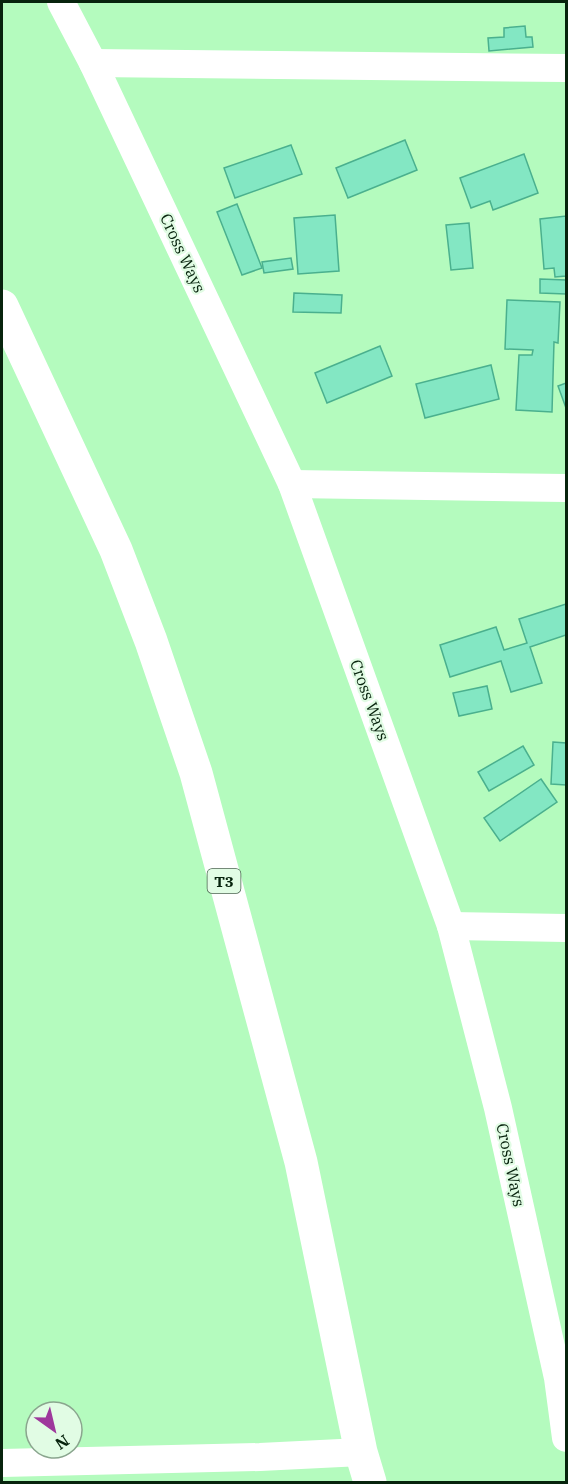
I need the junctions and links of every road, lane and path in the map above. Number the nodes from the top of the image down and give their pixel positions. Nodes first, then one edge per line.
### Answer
1 (61, 2) edge
2 (93, 63) junction
3 (567, 68) edge
4 (2, 306) edge
5 (292, 484) junction
6 (567, 488) edge
7 (452, 926) junction
8 (567, 928) edge
9 (562, 1378) edge
10 (567, 1438) edge
11 (2, 1463) edge
12 (366, 1467) edge

1 - 2 street, Cross Ways
2 - 3 street
2 - 5 street, Cross Ways
4 - 12 highway, T3
5 - 6 street
5 - 7 street, Cross Ways
7 - 8 street
7 - 9 street, Cross Ways
9 - 10 street, Cross Ways
11 - 12 street

